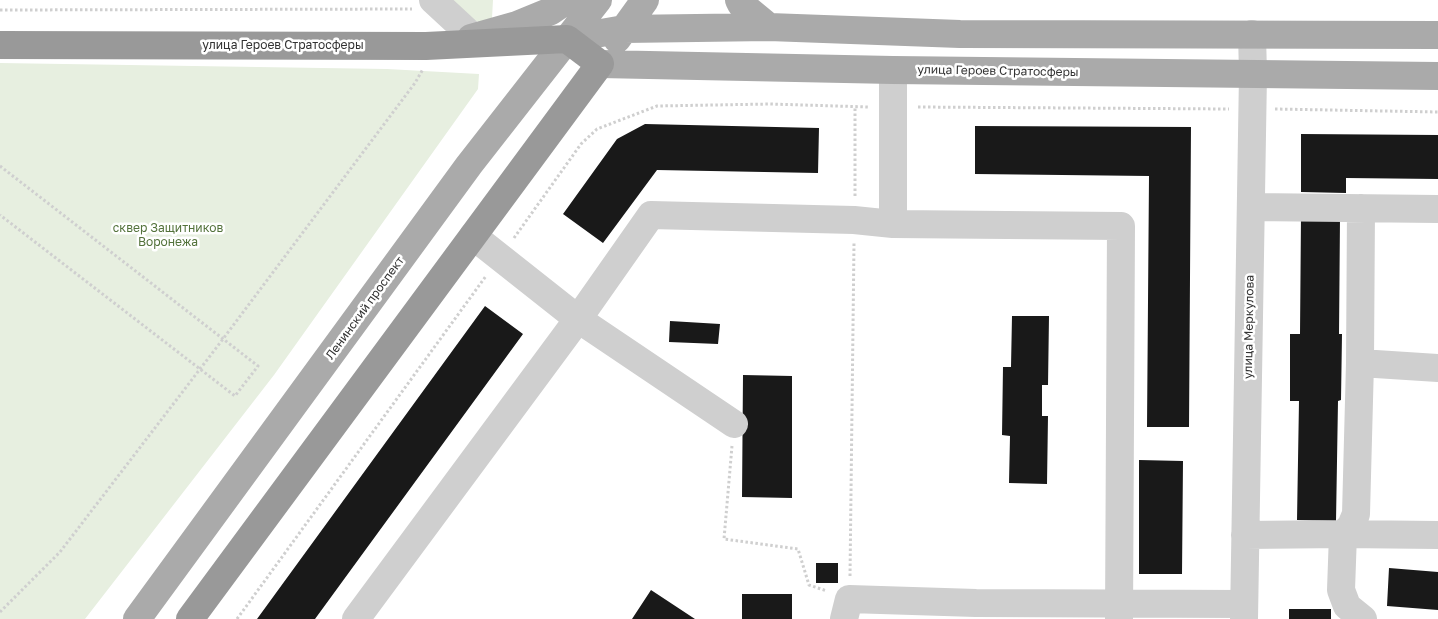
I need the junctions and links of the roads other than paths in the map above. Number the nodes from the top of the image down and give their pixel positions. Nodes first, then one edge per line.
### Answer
1 (567, 0) edge
2 (598, 0) edge
3 (646, 0) edge
4 (738, 0) edge
5 (435, 2) edge
6 (769, 27) junction
7 (624, 29) junction
8 (1252, 34) junction
9 (1438, 35) edge
10 (473, 37) junction
11 (567, 39) junction
12 (0, 45) edge
13 (443, 45) junction
14 (600, 64) junction
15 (893, 70) junction
16 (1253, 74) junction
17 (1438, 76) edge
18 (1251, 207) junction
19 (1361, 208) junction
20 (1438, 209) edge
21 (893, 224) junction
22 (473, 236) junction
23 (578, 319) junction
24 (1360, 363) junction
25 (1438, 368) edge
26 (734, 424) road end
27 (1245, 535) junction
28 (1347, 536) junction
29 (1438, 536) edge
30 (847, 609) edge
31 (1057, 611) edge
32 (1119, 611) edge
33 (1244, 612) edge
34 (137, 619) edge
35 (190, 619) edge
36 (356, 619) edge
37 (1362, 619) edge

1 - 10 main road
2 - 11 main road, Ленинский проспект
3 - 7 main road
4 - 6 main road
5 - 10 street
6 - 7 main road, улица Героев Стратосферы
6 - 8 main road, улица Героев Стратосферы
7 - 11 main road, улица Героев Стратосферы
7 - 14 main road
8 - 9 main road, улица Героев Стратосферы
8 - 16 street, улица Меркулова
10 - 13 main road
11 - 13 highway, улица Героев Стратосферы
11 - 14 highway
11 - 34 main road, Ленинский проспект
12 - 13 highway, улица Героев Стратосферы
14 - 15 main road, улица Героев Стратосферы
14 - 22 highway
15 - 16 main road, улица Героев Стратосферы
15 - 21 street
16 - 17 main road, улица Героев Стратосферы
16 - 18 street, улица Меркулова
18 - 19 street
18 - 27 street, улица Меркулова
19 - 20 street
19 - 24 street
21 - 23 street
21 - 32 street
22 - 23 street
22 - 35 highway
23 - 26 street
23 - 36 street
24 - 25 street
24 - 28 street
27 - 28 street
27 - 33 street, улица Меркулова
28 - 29 street
28 - 37 street
30 - 31 street
31 - 32 street
32 - 33 street

